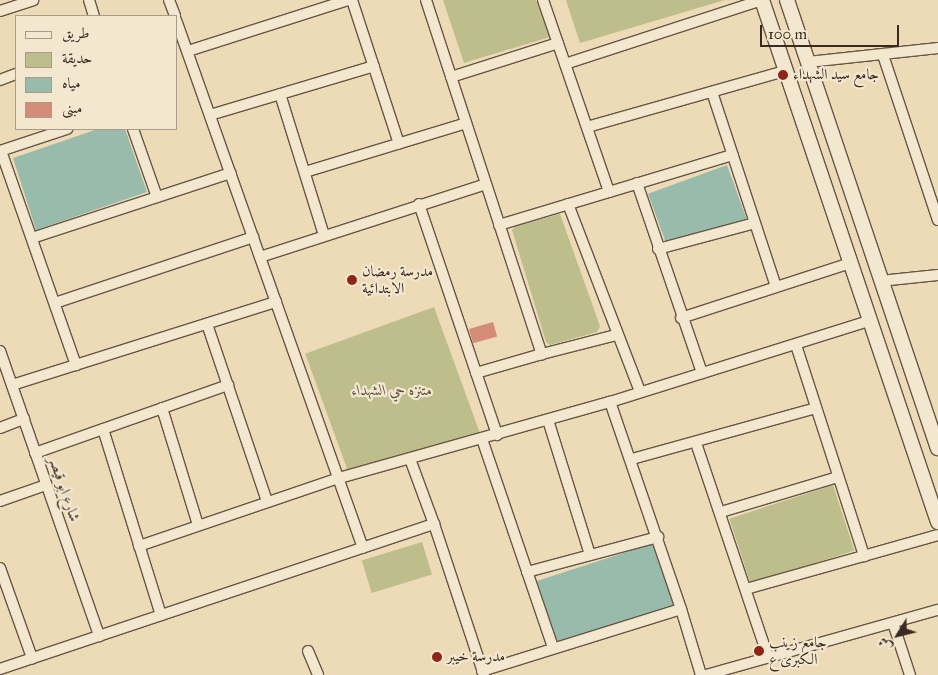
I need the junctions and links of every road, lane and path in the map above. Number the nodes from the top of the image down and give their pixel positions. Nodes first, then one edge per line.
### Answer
1 (33, 0) edge
2 (89, 0) edge
3 (169, 0) edge
4 (350, 0) edge
5 (426, 0) edge
6 (543, 0) edge
7 (762, 0) edge
8 (787, 0) edge
9 (0, 11) edge
10 (94, 15) edge
11 (174, 15) edge
12 (178, 25) edge
13 (558, 43) junction
14 (938, 48) edge
15 (188, 52) junction
16 (883, 55) junction
17 (808, 62) junction
18 (565, 64) junction
19 (374, 66) junction
20 (785, 71) junction
21 (15, 74) edge
22 (451, 77) junction
23 (0, 80) edge
24 (712, 92) junction
25 (280, 94) junction
26 (210, 114) junction
27 (466, 123) junction
28 (587, 126) junction
29 (64, 130) edge
30 (133, 130) edge
31 (399, 144) junction
32 (1, 151) edge
33 (733, 155) junction
34 (306, 172) junction
35 (230, 173) junction
36 (637, 183) junction
37 (486, 184) junction
38 (609, 192) junction
39 (157, 197) junction
40 (419, 204) junction
41 (568, 204) junction
42 (938, 220) edge
43 (755, 223) junction
44 (499, 225) junction
45 (324, 235) junction
46 (253, 237) junction
47 (32, 238) junction
48 (658, 249) junction
49 (260, 257) junction
50 (850, 263) junction
51 (938, 275) edge
52 (880, 281) junction
53 (776, 287) junction
54 (276, 302) junction
55 (55, 303) junction
56 (681, 318) junction
57 (869, 321) junction
58 (207, 324) junction
59 (616, 334) junction
60 (796, 345) junction
61 (0, 351) edge
62 (542, 354) junction
63 (76, 365) junction
64 (476, 373) junction
65 (702, 373) junction
66 (12, 385) junction
67 (228, 385) junction
68 (640, 392) junction
69 (610, 402) junction
70 (162, 408) junction
71 (816, 408) junction
72 (932, 415) edge
73 (24, 419) junction
74 (548, 420) junction
75 (0, 428) edge
76 (103, 429) junction
77 (497, 435) junction
78 (482, 439) junction
79 (696, 443) junction
80 (938, 448) edge
81 (35, 453) junction
82 (410, 459) junction
83 (632, 459) junction
84 (838, 477) junction
85 (339, 478) junction
86 (46, 485) junction
87 (0, 500) edge
88 (267, 501) junction
89 (721, 512) junction
90 (938, 522) edge
91 (434, 524) junction
92 (198, 525) junction
93 (938, 534) edge
94 (658, 537) junction
95 (139, 546) junction
96 (363, 548) junction
97 (590, 555) junction
98 (864, 556) junction
99 (0, 568) edge
100 (527, 572) junction
101 (3, 585) edge
102 (746, 589) junction
103 (681, 608) junction
104 (938, 610) edge
105 (161, 615) junction
106 (893, 623) junction
107 (99, 636) junction
108 (553, 648) junction
109 (308, 651) dead end
110 (768, 656) junction
111 (32, 658) junction
112 (0, 669) edge
113 (483, 673) edge
114 (318, 675) edge
115 (702, 675) edge
116 (706, 675) edge
117 (910, 675) edge

1 - 9 street
2 - 10 street
3 - 11 street
4 - 15 street
4 - 19 street
5 - 22 street
6 - 13 street
7 - 18 street
7 - 20 main road
8 - 17 main road
12 - 15 street
13 - 18 street
13 - 22 street
14 - 16 street
15 - 26 street
16 - 17 street
16 - 42 street
17 - 52 main road
18 - 28 street
19 - 25 street
19 - 31 street
20 - 24 street
20 - 50 main road
21 - 23 street
22 - 27 street
24 - 28 street
24 - 33 street
25 - 26 street
25 - 34 street
26 - 35 street
27 - 31 street
27 - 37 street
28 - 38 street
29 - 32 street
30 - 39 street
31 - 34 street
32 - 47 street
33 - 36 street
33 - 43 street
34 - 45 street
35 - 39 street
35 - 46 street
36 - 38 street
36 - 48 street
37 - 40 street
37 - 44 street
38 - 41 street
39 - 47 street
40 - 45 street
40 - 64 street
41 - 44 street
41 - 59 street
43 - 48 street
43 - 53 street
44 - 62 street
45 - 49 street
46 - 49 street
46 - 55 street
47 - 55 street
48 - 56 street
49 - 54 street
50 - 53 street
50 - 57 main road
51 - 52 street
52 - 72 main road
53 - 56 street
54 - 58 street
54 - 85 street
55 - 63 street
56 - 65 street
57 - 60 street
57 - 90 main road
58 - 63 street
58 - 67 street
59 - 62 street
59 - 68 street
60 - 65 street
60 - 71 street
61 - 66 street, شارع ابو قيصر
62 - 64 street
63 - 66 street
64 - 77 street
65 - 68 street
66 - 73 street, شارع ابو قيصر
67 - 70 street
67 - 88 street
68 - 69 street
69 - 74 street
69 - 83 street
70 - 76 street
70 - 92 street
71 - 79 street
71 - 84 street
72 - 80 main road
73 - 75 street
73 - 81 street, شارع ابو قيصر
74 - 77 street
74 - 97 street
76 - 81 street
76 - 95 street
77 - 78 street
78 - 82 street
78 - 100 street
79 - 83 street
79 - 89 street
81 - 86 street, شارع ابو قيصر
82 - 85 street
82 - 91 street
83 - 94 street
84 - 89 street
84 - 98 street
85 - 88 street
85 - 96 street
86 - 87 street
86 - 107 street, شارع ابو قيصر
88 - 92 street
89 - 102 street
91 - 96 street
91 - 113 street
92 - 95 street
93 - 98 street
94 - 97 street
94 - 103 street
95 - 105 street
96 - 105 street
97 - 100 street
98 - 102 street
99 - 101 street
100 - 108 street
101 - 111 street
102 - 110 street
103 - 108 street
103 - 115 street
104 - 106 street
105 - 107 street
106 - 110 street
106 - 117 street
107 - 111 street
108 - 113 street
109 - 114 street
110 - 116 street
111 - 112 street

